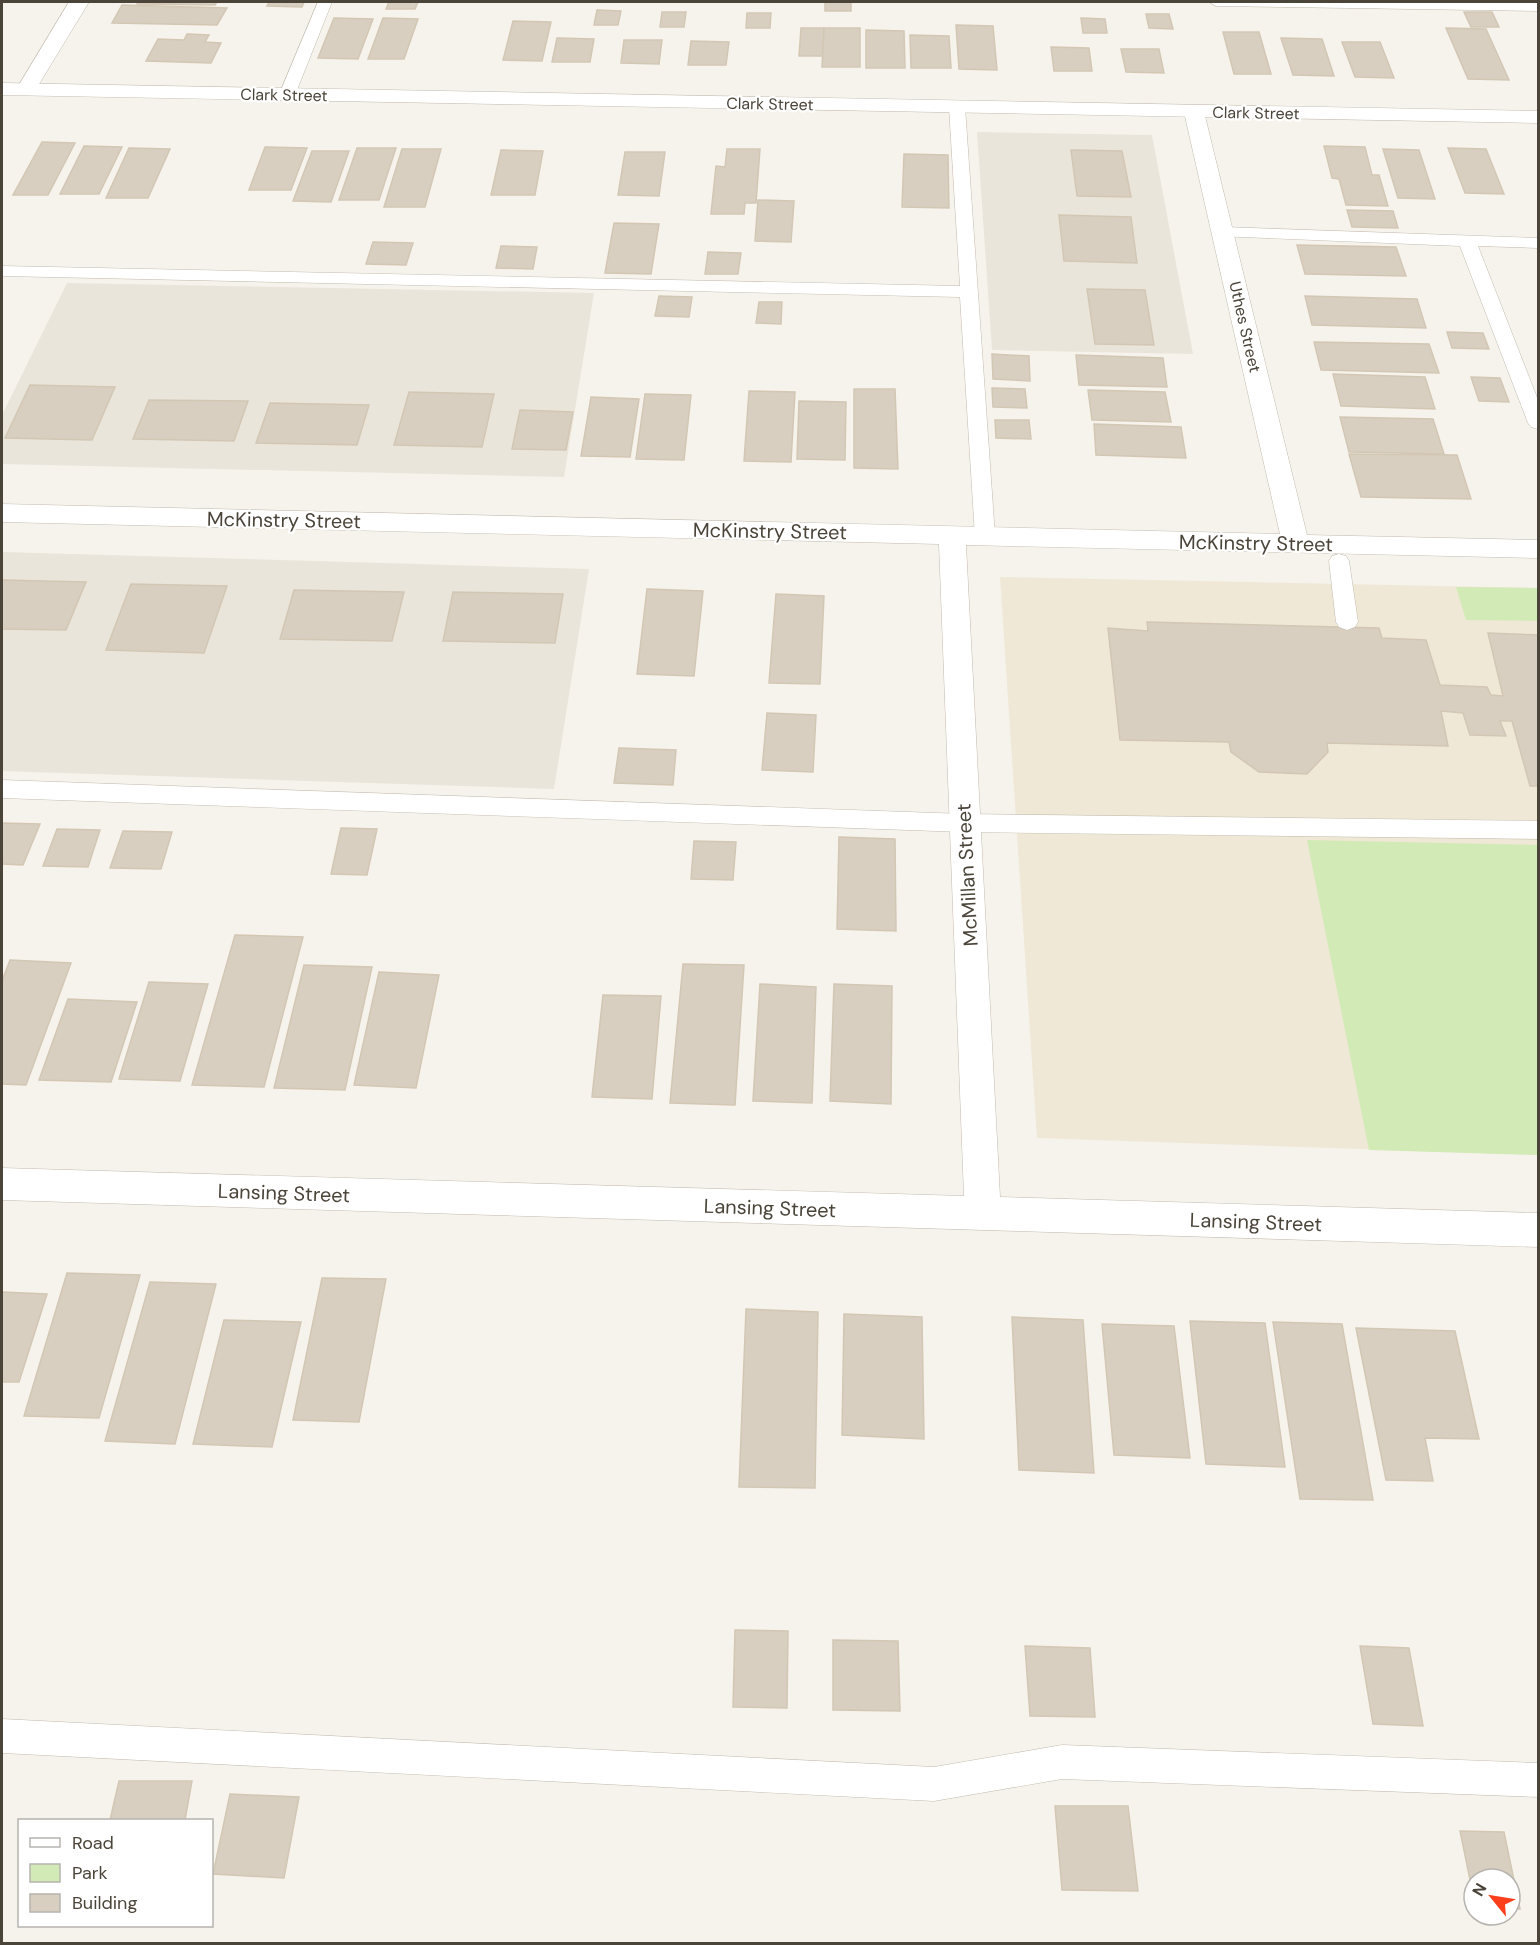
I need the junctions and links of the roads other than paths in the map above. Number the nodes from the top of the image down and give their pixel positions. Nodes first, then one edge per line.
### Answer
1 (79, 2) edge
2 (325, 2) edge
3 (1216, 2) edge
4 (1539, 7) edge
5 (2, 89) edge
6 (26, 90) junction
7 (287, 95) junction
8 (957, 107) junction
9 (1194, 112) junction
10 (1539, 117) edge
11 (1223, 232) junction
12 (1467, 240) junction
13 (1539, 243) edge
14 (2, 271) edge
15 (969, 292) junction
16 (1539, 423) edge
17 (2, 513) edge
18 (952, 535) junction
19 (986, 536) junction
20 (1296, 543) junction
21 (1539, 549) edge
22 (1339, 561) dead end
23 (1347, 622) dead end
24 (2, 789) edge
25 (964, 823) junction
26 (1539, 830) edge
27 (2, 1184) edge
28 (983, 1214) junction
29 (1539, 1230) edge
30 (2, 1736) edge
31 (1539, 1780) edge

1 - 6 street
2 - 7 lane
3 - 4 lane
5 - 6 street, Clark Street
6 - 7 street, Clark Street
7 - 8 street, Clark Street
8 - 9 street, Clark Street
8 - 15 lane
9 - 10 street, Clark Street
9 - 11 street, Uthes Street
11 - 12 lane
11 - 20 street, Uthes Street
12 - 13 lane
12 - 16 lane
14 - 15 lane
15 - 19 lane
17 - 18 street, McKinstry Street
18 - 19 street, McKinstry Street
18 - 25 street, McMillan Street
19 - 20 street, McKinstry Street
20 - 21 street, McKinstry Street
22 - 23 lane
24 - 25 lane
25 - 26 lane
25 - 28 street, McMillan Street
27 - 28 street, Lansing Street
28 - 29 street, Lansing Street
30 - 31 lane

